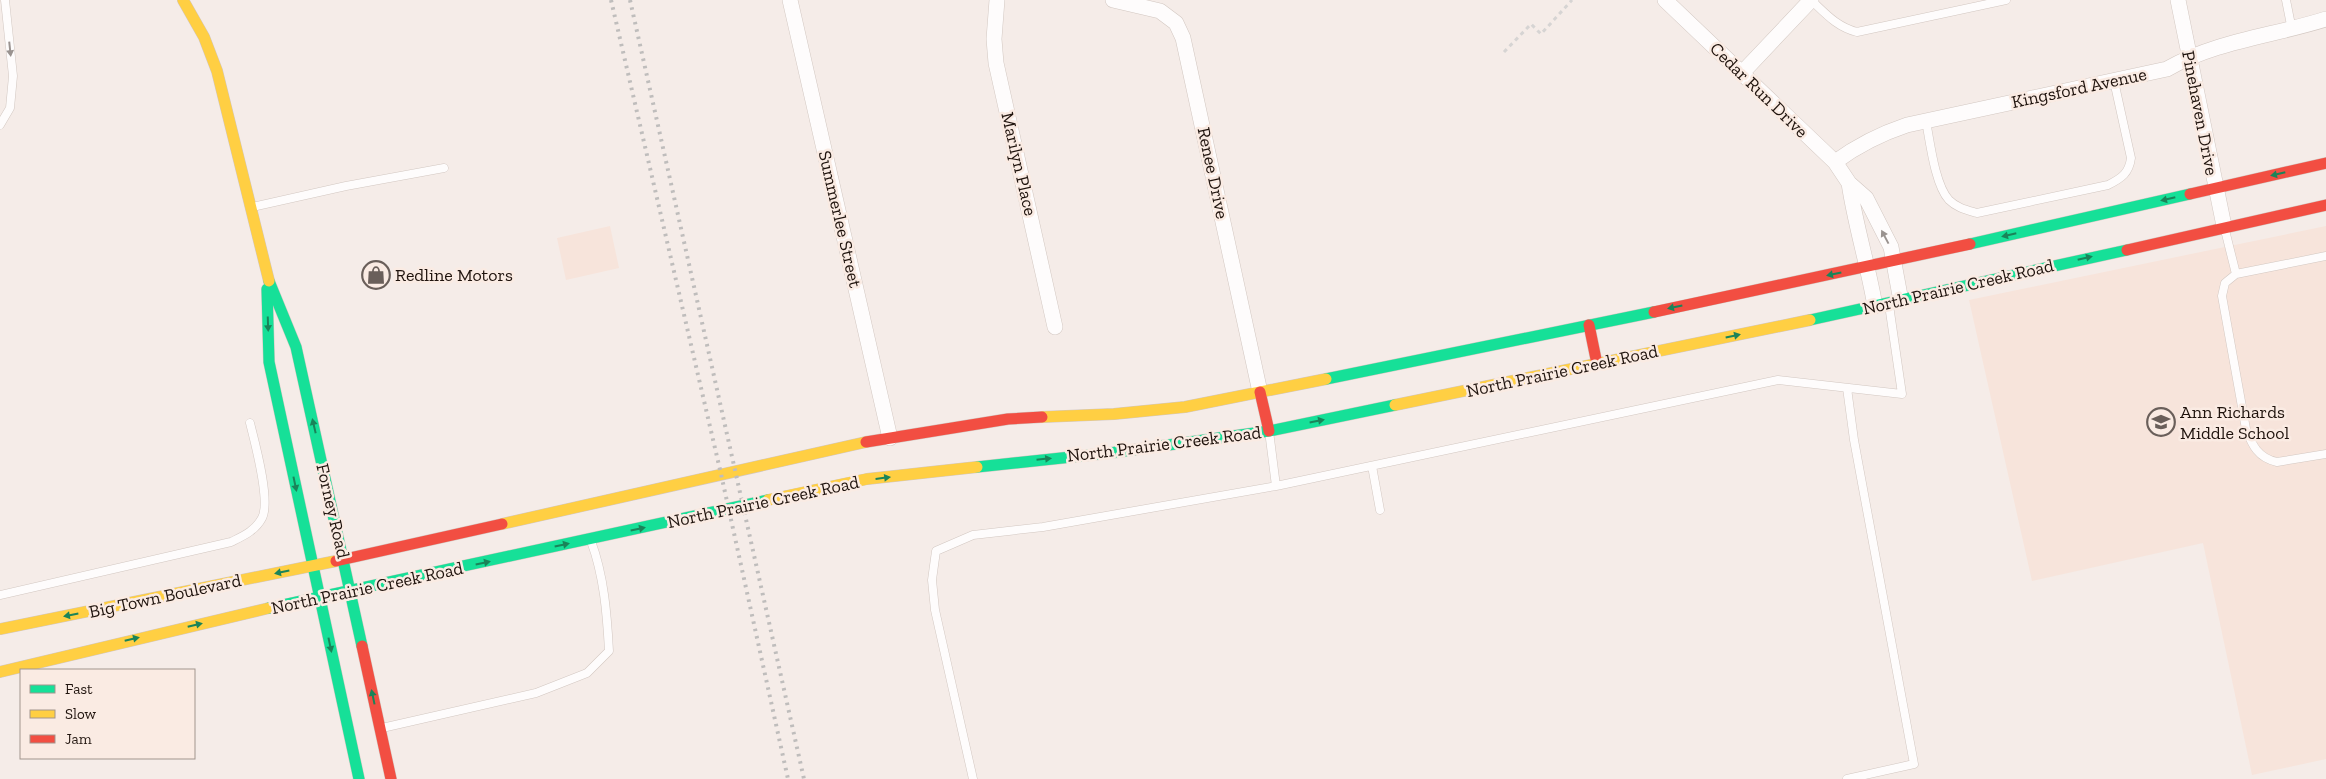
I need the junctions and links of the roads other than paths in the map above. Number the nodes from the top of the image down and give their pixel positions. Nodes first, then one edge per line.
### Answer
1 (5, 0) edge
2 (183, 0) edge
3 (790, 0) edge
4 (997, 0) edge
5 (1113, 0) edge
6 (1666, 0) edge
7 (1811, 0) edge
8 (2006, 0) edge
9 (2178, 0) edge
10 (2286, 0) edge
11 (206, 18) dead end
12 (2326, 19) edge
13 (2292, 30) junction
14 (2189, 56) junction
15 (217, 71) junction
16 (1742, 73) junction
17 (2114, 81) junction
18 (1926, 121) junction
19 (0, 125) edge
20 (1835, 162) junction
21 (2326, 163) edge
22 (444, 168) dead end
23 (1849, 183) junction
24 (2215, 189) junction
25 (2326, 205) edge
26 (250, 207) junction
27 (2224, 226) junction
28 (2326, 256) edge
29 (1894, 260) junction
30 (1868, 267) junction
31 (2236, 274) junction
32 (267, 276) junction
33 (1888, 303) junction
34 (1589, 325) junction
35 (1055, 327) dead end
36 (1596, 364) junction
37 (1847, 388) junction
38 (1260, 392) junction
39 (250, 423) dead end
40 (1269, 431) junction
41 (890, 438) junction
42 (2326, 454) edge
43 (1372, 466) junction
44 (1276, 486) junction
45 (1380, 510) dead end
46 (590, 535) junction
47 (344, 559) junction
48 (330, 562) joint
49 (313, 566) junction
50 (350, 591) junction
51 (0, 595) edge
52 (319, 597) junction
53 (0, 629) edge
54 (0, 672) edge
55 (380, 729) junction
56 (359, 779) edge
57 (391, 779) edge
58 (973, 779) edge
59 (1847, 779) edge

1 -> 19 lane
2 - 15 main road, Forney Road
3 - 41 street, Summerlee Street
4 - 35 street, Marilyn Place
5 - 38 street, Renee Drive
6 - 16 street, Cedar Run Drive
7 - 8 lane
7 - 16 street
9 - 14 street, Pinehaven Drive
10 - 13 lane
11 - 15 main road, Forney Road
12 - 13 street, Kingsford Avenue
13 - 14 street, Kingsford Avenue
14 - 17 street, Kingsford Avenue
14 - 24 street, Pinehaven Drive
15 - 26 main road, Forney Road
16 - 20 street, Cedar Run Drive
17 - 18 street, Kingsford Avenue
17 - 18 lane
18 - 20 street, Kingsford Avenue
20 - 23 street, Cedar Run Drive
21 -> 24 main road, North Prairie Creek Road
22 - 26 lane
29 -> 23 street
23 - 30 street
24 - 27 street, Pinehaven Drive
24 -> 29 main road, North Prairie Creek Road
25 - 27 main road, North Prairie Creek Road
26 - 32 main road, Forney Road
27 - 31 lane
33 -> 27 main road, North Prairie Creek Road
28 - 31 lane
29 - 30 main road, North Prairie Creek Road
29 - 33 street
30 - 33 street
30 -> 34 main road, North Prairie Creek Road
31 - 42 lane
47 -> 32 main road, Forney Road
32 -> 49 main road, Forney Road
36 -> 33 main road, North Prairie Creek Road
33 - 37 lane
34 - 36 main road
34 - 38 main road, North Prairie Creek Road
40 -> 36 main road, North Prairie Creek Road
37 - 43 lane
37 - 59 lane
38 - 40 main road
38 - 41 main road, North Prairie Creek Road
39 - 51 lane
40 - 44 lane
46 -> 40 main road, North Prairie Creek Road
41 - 47 main road, North Prairie Creek Road
43 - 44 lane
43 - 45 lane
44 - 58 lane
50 -> 46 main road, North Prairie Creek Road
46 - 55 lane
47 - 48 main road, North Prairie Creek Road
47 - 50 main road, Forney Road
48 - 49 main road, Big Town Boulevard
49 - 52 main road, Forney Road
49 -> 53 main road, Big Town Boulevard
50 - 52 main road, North Prairie Creek Road
55 -> 50 main road, Forney Road
54 -> 52 main road, North Prairie Creek Road
52 -> 56 main road, Forney Road
55 - 57 main road, Forney Road

